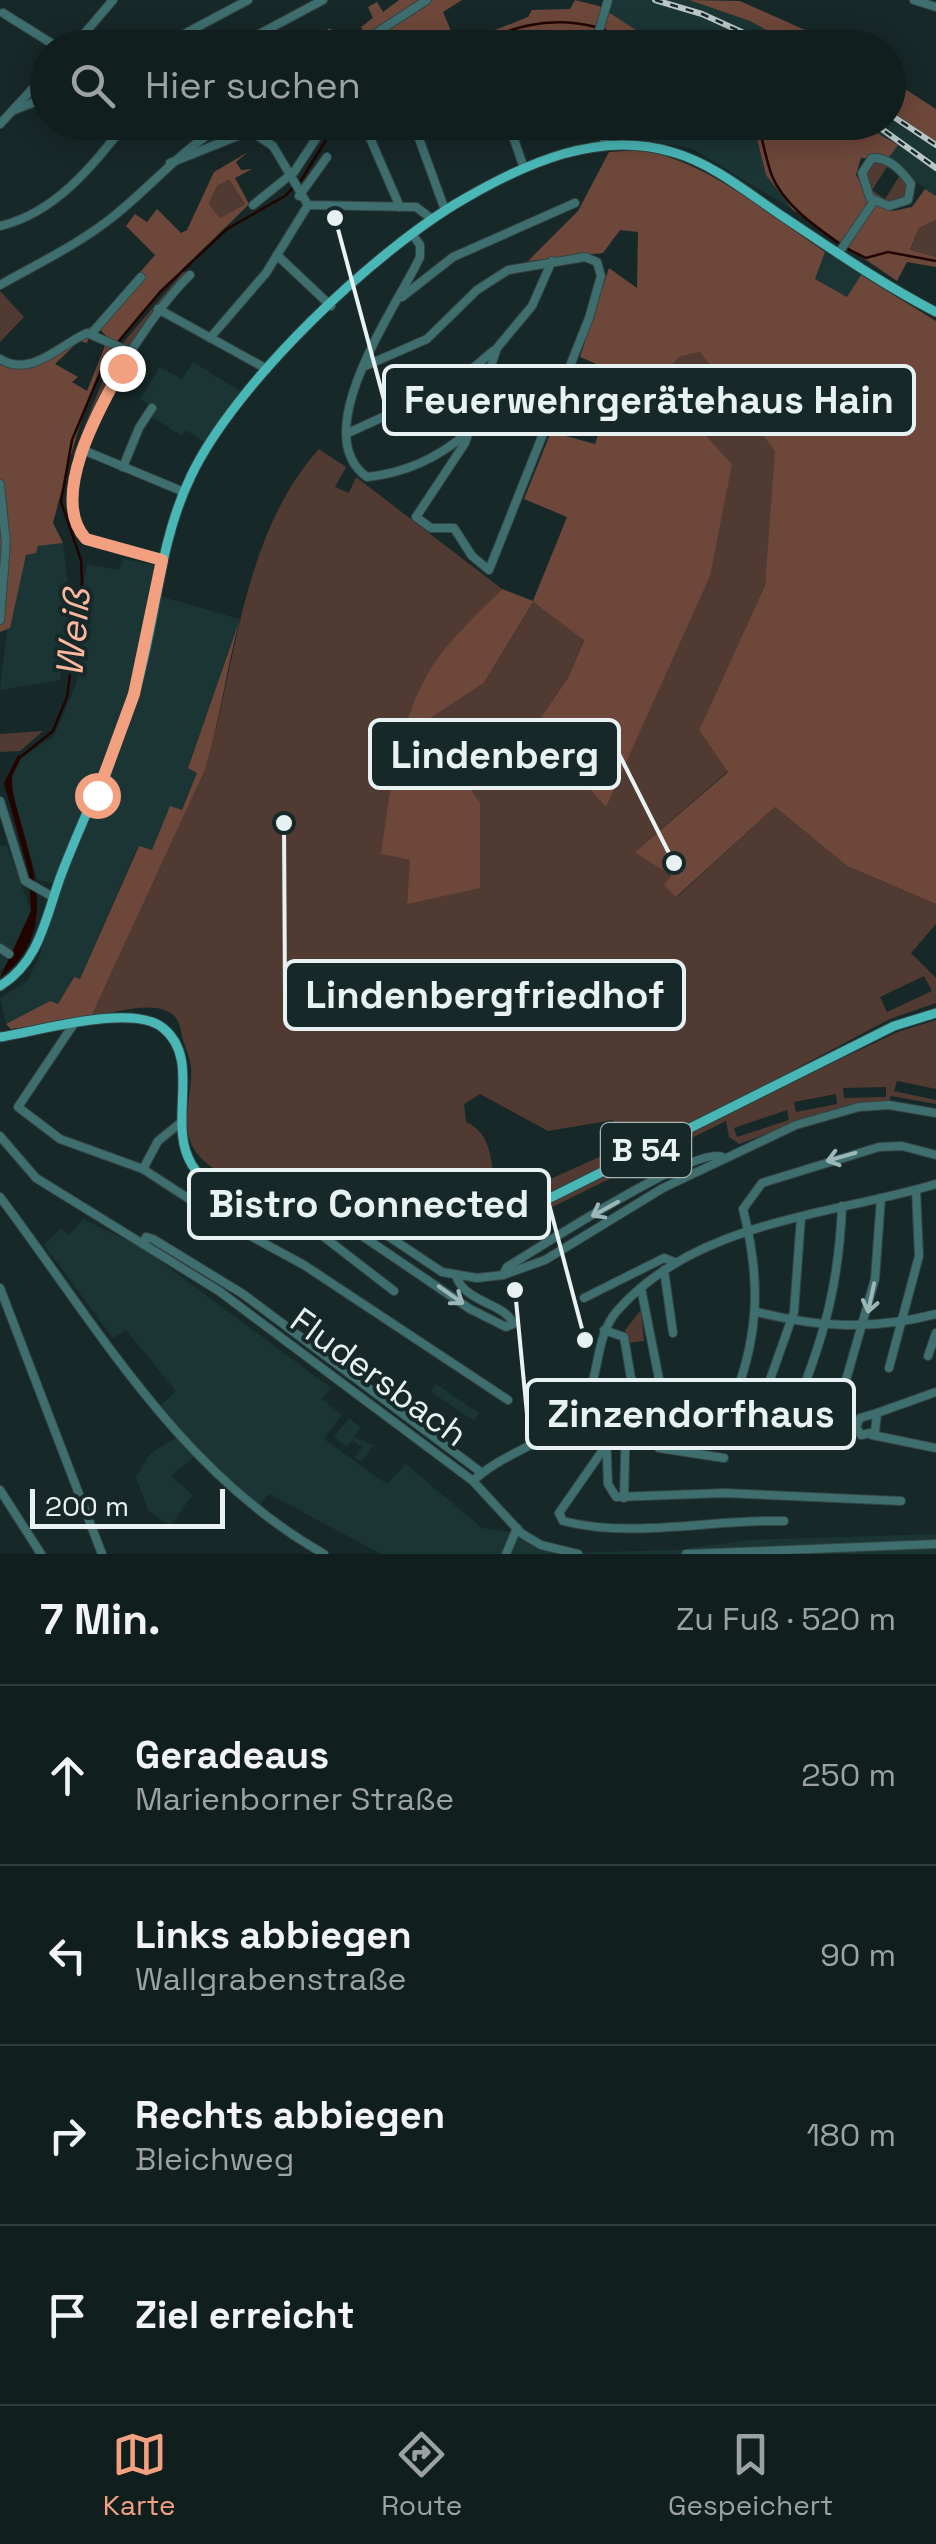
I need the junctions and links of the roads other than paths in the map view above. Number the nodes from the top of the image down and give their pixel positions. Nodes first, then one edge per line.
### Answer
1 (113, 0) edge
2 (248, 0) edge
3 (323, 0) edge
4 (427, 0) edge
5 (608, 0) edge
6 (914, 0) edge
7 (936, 8) edge
8 (3, 13) dead end
9 (30, 30) edge
10 (87, 30) edge
11 (192, 30) edge
12 (267, 30) edge
13 (381, 30) edge
14 (598, 30) edge
15 (29, 91) edge
16 (30, 104) edge
17 (10, 112) junction
18 (0, 124) edge
19 (114, 140) edge
20 (198, 140) edge
21 (223, 140) edge
22 (267, 140) edge
23 (315, 140) edge
24 (371, 140) edge
25 (419, 140) edge
26 (514, 140) edge
27 (605, 140) edge
28 (603, 145) junction
29 (327, 156) dead end
30 (170, 163) junction
31 (524, 168) junction
32 (290, 179) junction
33 (298, 194) junction
34 (874, 202) junction
35 (576, 203) dead end
36 (253, 205) dead end
37 (308, 205) junction
38 (400, 207) junction
39 (444, 210) junction
40 (432, 218) junction
41 (0, 226) edge
42 (412, 234) junction
43 (840, 252) junction
44 (277, 256) junction
45 (552, 261) junction
46 (190, 275) dead end
47 (141, 277) dead end
48 (0, 284) edge
49 (398, 300) junction
50 (331, 306) junction
51 (158, 309) junction
52 (936, 312) edge
53 (91, 334) junction
54 (210, 338) junction
55 (497, 348) junction
56 (126, 350) junction
57 (0, 359) edge
58 (363, 367) junction
59 (267, 369) junction
60 (152, 408) dead end
61 (470, 430) junction
62 (348, 434) junction
63 (82, 450) junction
64 (123, 468) junction
65 (0, 484) edge
66 (184, 492) junction
67 (162, 560) junction
68 (0, 620) edge
69 (0, 801) edge
70 (4, 829) edge
71 (53, 897) junction
72 (0, 948) edge
73 (10, 954) dead end
74 (0, 986) edge
75 (936, 1013) edge
76 (73, 1025) junction
77 (3, 1035) edge
78 (936, 1113) edge
79 (179, 1124) junction
80 (0, 1136) edge
81 (936, 1155) edge
82 (143, 1169) junction
83 (936, 1184) edge
84 (916, 1190) junction
85 (328, 1196) junction
86 (0, 1197) edge
87 (881, 1198) junction
88 (280, 1203) junction
89 (842, 1206) junction
90 (797, 1218) junction
91 (750, 1232) junction
92 (143, 1238) junction
93 (674, 1262) junction
94 (662, 1272) junction
95 (456, 1276) junction
96 (644, 1285) junction
97 (0, 1288) edge
98 (394, 1291) dead end
99 (584, 1298) dead end
100 (757, 1312) junction
101 (936, 1314) edge
102 (791, 1321) junction
103 (905, 1322) junction
104 (828, 1328) junction
105 (865, 1328) junction
106 (604, 1330) junction
107 (673, 1333) dead end
108 (936, 1334) edge
109 (928, 1356) dead end
110 (889, 1368) dead end
111 (844, 1387) dead end
112 (722, 1390) dead end
113 (766, 1391) dead end
114 (936, 1392) edge
115 (734, 1396) junction
116 (588, 1398) junction
117 (799, 1399) dead end
118 (508, 1400) dead end
119 (634, 1402) dead end
120 (877, 1414) junction
121 (626, 1418) dead end
122 (820, 1432) dead end
123 (872, 1435) junction
124 (607, 1443) junction
125 (936, 1448) edge
126 (724, 1458) dead end
127 (482, 1473) junction
128 (473, 1480) junction
129 (0, 1490) edge
130 (624, 1498) junction
131 (901, 1501) dead end
132 (784, 1522) dead end
133 (517, 1528) junction
134 (936, 1544) edge
135 (912, 1551) edge
136 (41, 1554) edge
137 (102, 1554) edge
138 (324, 1554) edge
139 (506, 1554) edge
140 (578, 1554) edge
141 (686, 1554) edge

1 - 10 street
2 - 11 street
3 - 12 street
4 - 13 street
5 - 14 street
6 - 7 street
8 - 9 street
15 - 17 street
16 - 17 street
17 - 18 street
19 - 41 street
20 - 30 street
21 - 30 street
22 - 32 street
23 - 32 street
24 - 38 street
25 - 39 street
26 - 31 street
27 - 28 street
28 - 31 main road
28 - 43 main road
29 - 33 street
30 - 48 street
31 - 39 main road
32 - 33 street
32 - 36 street
33 - 37 street
34 - 34 street
34 - 43 street
35 - 49 street
37 - 38 street
37 - 44 street
38 - 40 street
39 - 40 main road
40 - 42 main road
42 - 49 street
42 - 50 main road
43 - 52 main road
44 - 50 street
44 - 54 street
45 - 55 street
45 - 58 street
45 - 61 street
46 - 51 street
47 - 53 street
49 - 58 street
50 - 59 main road
51 - 54 street
51 - 56 street
53 - 56 street
53 - 57 street
54 - 59 street
55 - 61 street
55 - 62 street
56 - 63 street
58 - 62 street
59 - 66 main road
60 - 64 street
61 - 62 street
63 - 64 street
63 - 67 street
64 - 66 street
65 - 68 street
66 - 67 main road
67 - 71 main road
69 - 70 street
70 - 71 street
71 - 74 main road
72 - 73 street
75 - 85 main road, B 54
76 - 77 main road, B 54
76 - 79 main road, B 54
76 - 82 street
78 - 95 street
79 - 82 street
79 - 88 main road, B 54
80 - 92 street, Fludersbach
81 -> 91 street
82 - 118 street
83 - 84 street
84 - 87 street
84 - 103 street
85 - 88 main road, B 54
85 - 95 street
85 -> 95 street
86 - 138 street
87 - 89 street
87 -> 105 street
88 - 98 street
89 - 90 street
89 - 104 street
90 - 91 street
90 - 102 street
91 - 93 street
91 - 100 street
92 - 127 street, Fludersbach
92 - 128 street, Fludersbach
93 - 94 street
93 - 99 street
94 - 96 street
94 - 107 street
96 - 106 street
96 - 126 street
97 - 137 street
100 - 102 street
100 - 115 street
101 - 103 street
102 - 104 street
102 - 113 street
103 - 105 street
103 - 110 street
104 - 105 street
104 - 117 street
105 - 111 street
106 - 116 street
106 - 119 street
108 - 109 street
112 - 115 street
114 - 120 street
115 - 122 street
116 - 124 street
116 - 127 street
120 - 123 street
120 - 123 street
121 - 130 street
123 - 125 street
124 - 130 street
124 - 132 street
127 - 128 street
128 - 133 street, Fludersbach
129 - 136 street
130 - 131 street
133 - 139 street
133 - 140 street, Fludersbach
134 - 135 street
135 - 141 street

